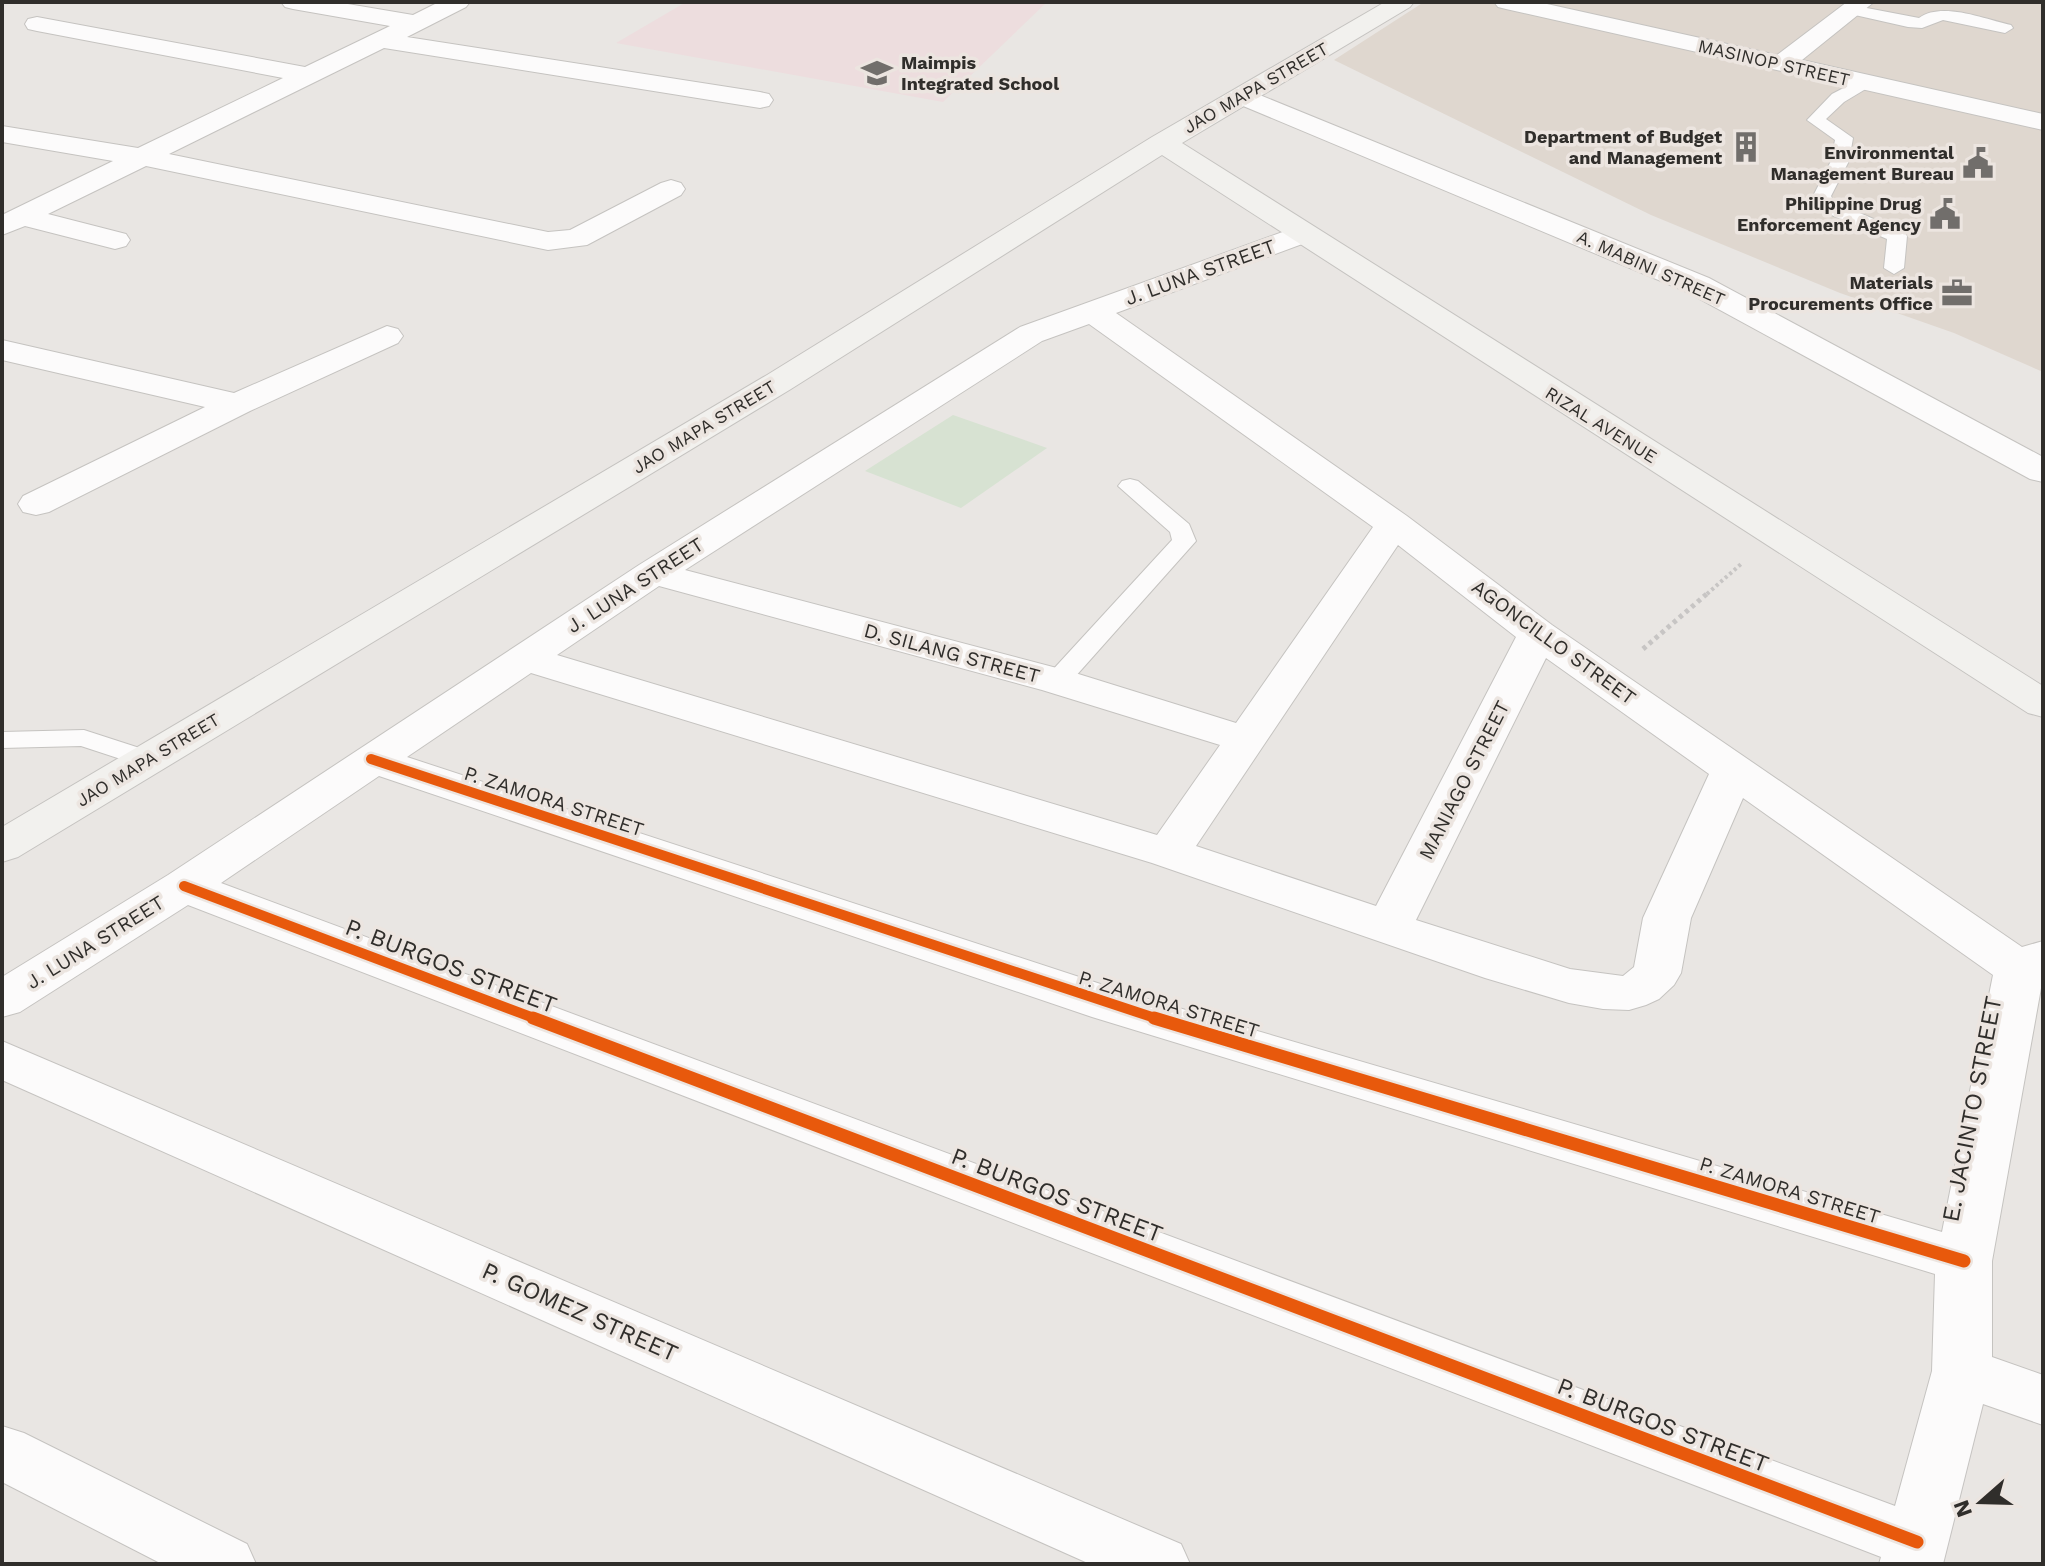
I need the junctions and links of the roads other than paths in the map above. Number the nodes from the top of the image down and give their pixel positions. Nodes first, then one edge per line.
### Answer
1 (293, 2) edge
2 (458, 2) edge
3 (1402, 2) edge
4 (1506, 2) edge
5 (1856, 6) edge
6 (417, 23) junction
7 (37, 24) dead end
8 (2005, 28) dead end
9 (382, 40) junction
10 (1780, 65) junction
11 (312, 76) junction
12 (1863, 83) junction
13 (1245, 97) junction
14 (760, 100) dead end
15 (2043, 122) edge
16 (2, 134) edge
17 (1162, 143) junction
18 (146, 158) junction
19 (671, 189) dead end
20 (12, 222) edge
21 (1302, 234) junction
22 (115, 240) dead end
23 (1894, 268) dead end
24 (1093, 312) junction
25 (387, 336) dead end
26 (2, 350) edge
27 (238, 404) junction
28 (2043, 471) edge
29 (1130, 486) dead end
30 (36, 504) dead end
31 (1394, 524) junction
32 (653, 573) junction
33 (1538, 634) junction
34 (523, 658) junction
35 (1057, 681) junction
36 (2043, 704) edge
37 (2, 740) edge
38 (1248, 740) junction
39 (371, 759) junction
40 (148, 760) junction
41 (1733, 770) junction
42 (2, 847) edge
43 (1168, 853) junction
44 (184, 886) junction
45 (1389, 927) junction
46 (2031, 963) edge
47 (2, 1000) edge
48 (2, 1059) edge
49 (1964, 1261) junction
50 (1962, 1371) junction
51 (2043, 1400) edge
52 (2, 1452) edge
53 (1914, 1553) edge
54 (224, 1564) edge
55 (1158, 1564) edge

1 - 6 street
2 - 6 street
3 - 13 street, JAO MAPA STREET
4 - 10 street, MASINOP STREET
5 - 8 lane
5 - 10 street
6 - 9 street
7 - 11 street
9 - 11 street
9 - 14 street
10 - 12 street, MASINOP STREET
11 - 18 street
12 - 15 street, MASINOP STREET
12 - 23 lane
13 - 17 street, JAO MAPA STREET
13 - 28 street, A. MABINI STREET
16 - 18 street
17 - 21 street, RIZAL AVENUE
17 - 40 street, JAO MAPA STREET
18 - 19 street
18 - 20 street
20 - 22 street
21 - 24 street, J. LUNA STREET
21 - 36 street, RIZAL AVENUE
24 - 31 street, AGONCILLO STREET
24 - 32 street, J. LUNA STREET
25 - 27 street
26 - 27 street
27 - 30 street
29 - 35 lane
31 - 33 street, AGONCILLO STREET
31 - 38 street
32 - 34 street, J. LUNA STREET
32 - 35 street, D. SILANG STREET
33 - 41 street, AGONCILLO STREET
33 - 45 street, MANIAGO STREET
34 - 39 street, J. LUNA STREET
34 - 43 street
35 - 38 street, D. SILANG STREET
37 - 40 lane
38 - 43 street
39 - 44 street, J. LUNA STREET
39 - 49 street, P. ZAMORA STREET
40 - 42 street, JAO MAPA STREET
41 - 45 street
41 - 46 street, AGONCILLO STREET
43 - 45 street
44 - 47 street, J. LUNA STREET
44 - 53 street, P. BURGOS STREET
46 - 49 street, E. JACINTO STREET
48 - 55 street, P. GOMEZ STREET
49 - 50 street, E. JACINTO STREET
50 - 51 street
50 - 53 street, E. JACINTO STREET
52 - 54 street

